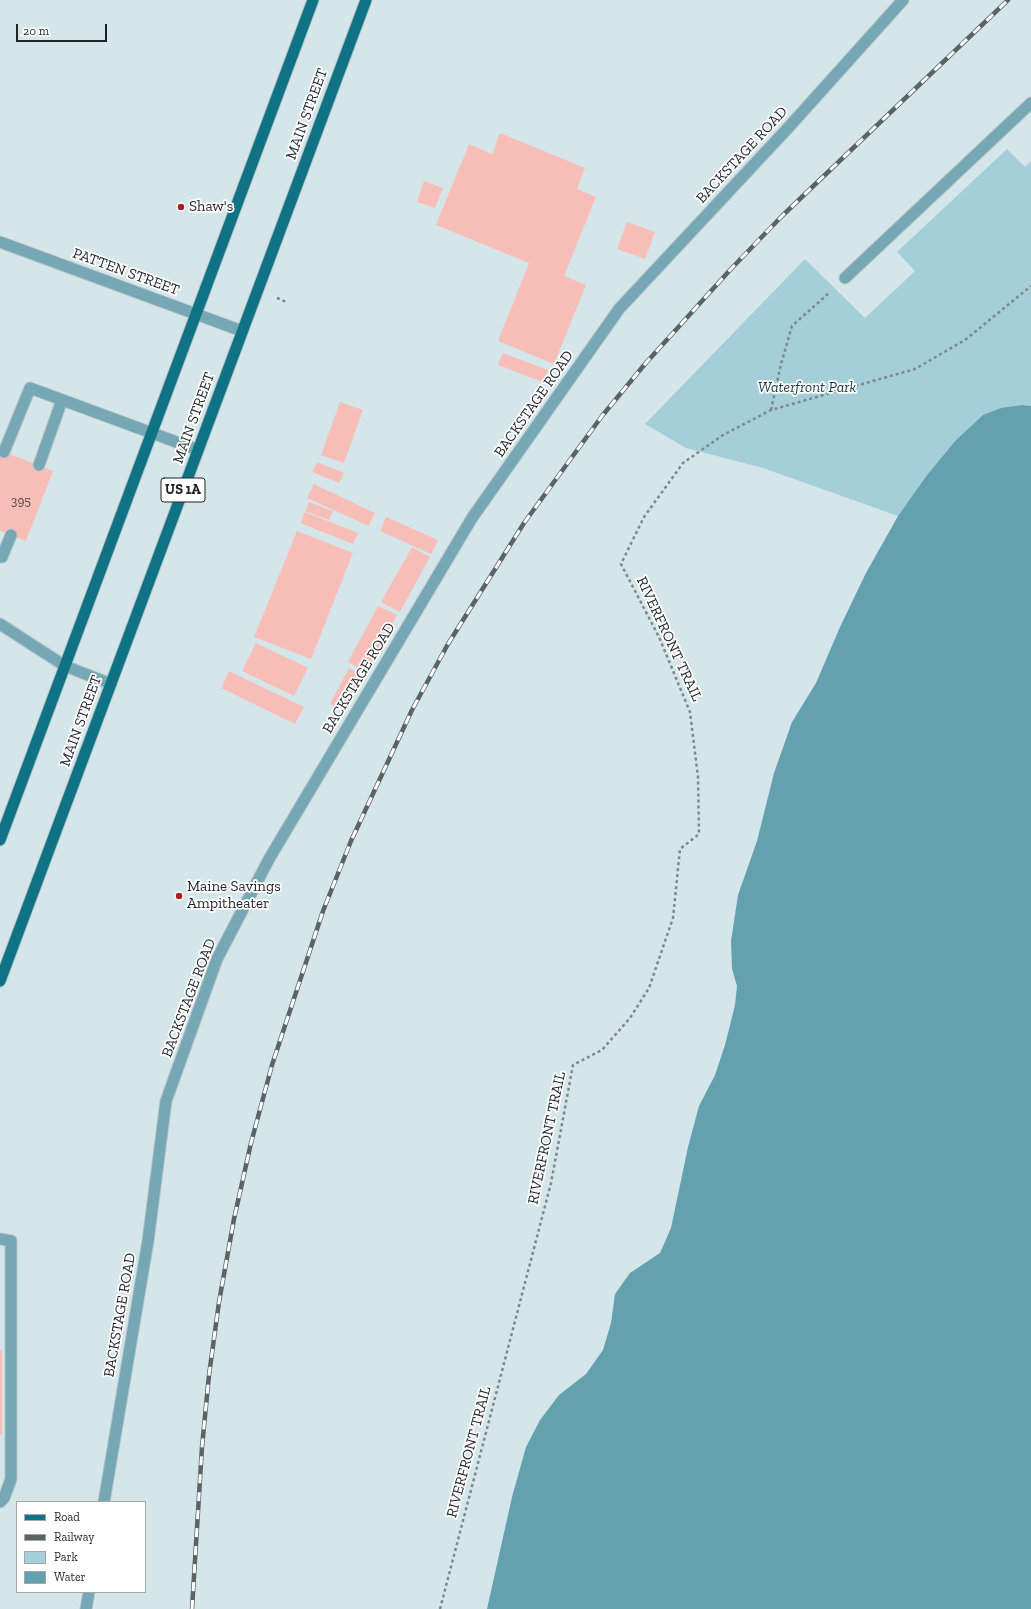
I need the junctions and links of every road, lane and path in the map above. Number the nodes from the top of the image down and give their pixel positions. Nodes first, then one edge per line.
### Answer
1 (313, 0) edge
2 (366, 0) edge
3 (903, 0) edge
4 (1031, 103) edge
5 (0, 242) edge
6 (845, 278) joint
7 (1031, 286) edge
8 (275, 297) dead end
9 (286, 302) dead end
10 (196, 314) junction
11 (242, 331) junction
12 (62, 400) junction
13 (771, 410) junction
14 (151, 433) junction
15 (198, 450) junction
16 (4, 452) dead end
17 (39, 465) dead end
18 (12, 535) dead end
19 (0, 555) edge
20 (0, 624) edge
21 (65, 666) junction
22 (111, 684) junction
23 (0, 840) edge
24 (0, 981) edge
25 (0, 1239) edge
26 (104, 1501) edge
27 (0, 1502) edge
28 (88, 1593) edge
29 (86, 1609) edge
30 (440, 1609) edge

1 - 10 main road
2 - 11 main road, MAIN STREET / US 1A
3 - 26 street, BACKSTAGE ROAD
4 - 6 street
5 - 10 street, PATTEN STREET
6 - 13 path
7 - 13 path, RIVERFRONT TRAIL
8 - 9 path
10 - 11 street, PATTEN STREET
10 - 14 main road
11 - 15 main road, MAIN STREET / US 1A
12 - 14 street
12 - 16 street
12 - 17 street
13 - 30 path, RIVERFRONT TRAIL
14 - 15 street
14 - 21 main road
15 - 22 main road, MAIN STREET / US 1A
18 - 19 street
20 - 21 street
21 - 22 street
21 - 23 main road
22 - 24 main road, MAIN STREET / US 1A
25 - 27 street
28 - 29 street

